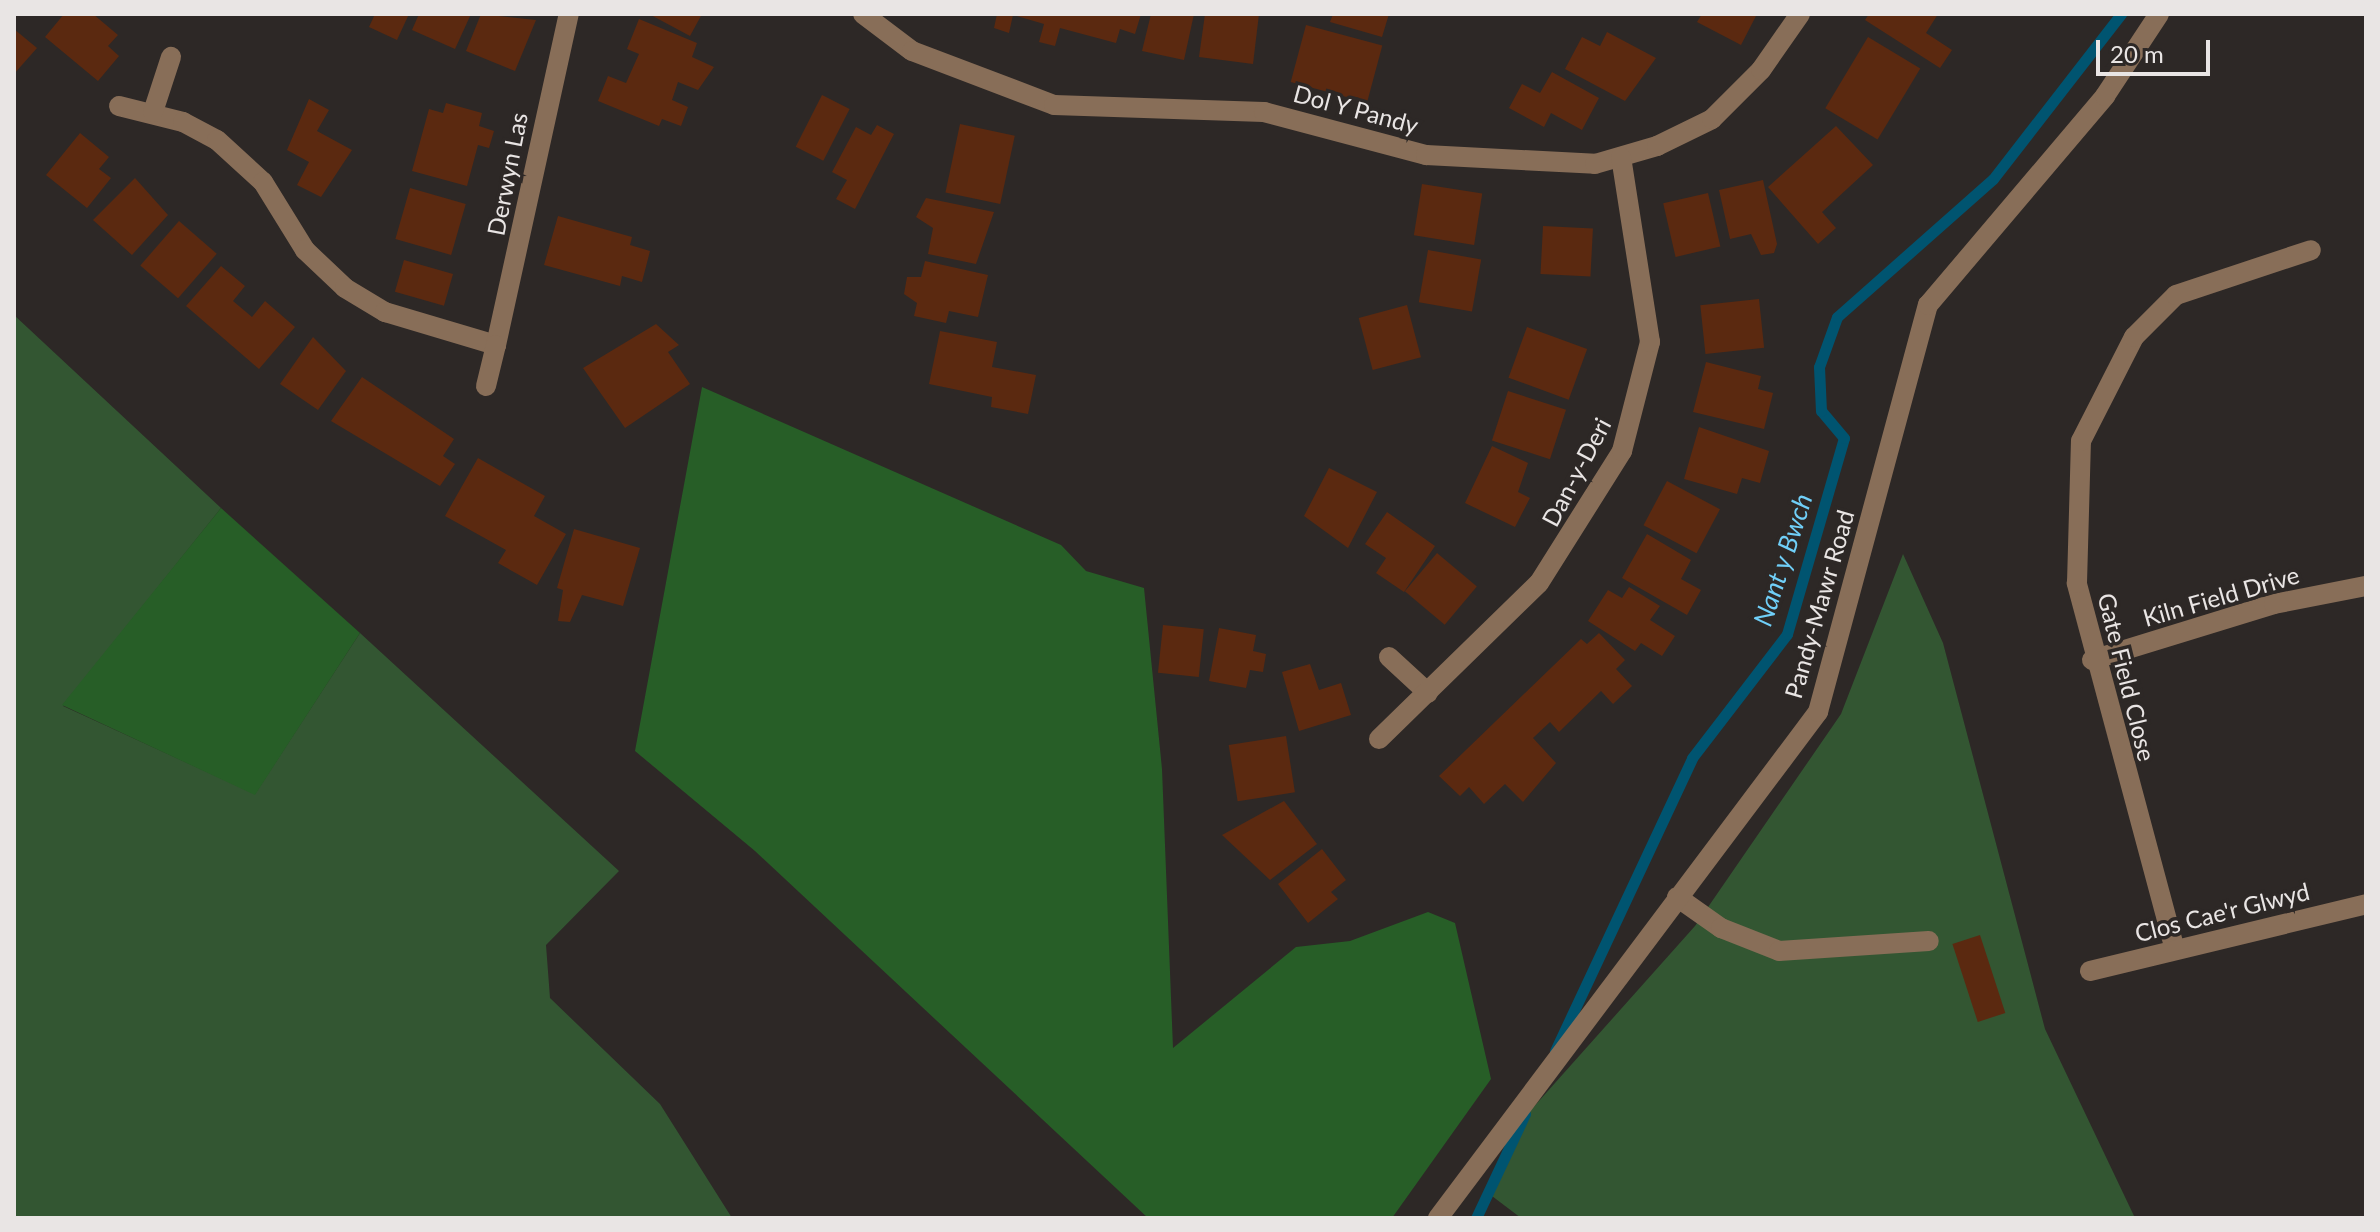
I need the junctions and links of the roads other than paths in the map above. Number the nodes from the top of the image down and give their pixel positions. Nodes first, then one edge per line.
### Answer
1 (569, 14) edge
2 (863, 14) edge
3 (1800, 14) edge
4 (2159, 14) edge
5 (171, 57) dead end
6 (119, 106) dead end
7 (153, 112) junction
8 (1621, 157) junction
9 (2311, 250) dead end
10 (496, 345) junction
11 (486, 386) dead end
12 (2366, 586) edge
13 (1389, 657) dead end
14 (2092, 660) junction
15 (1428, 693) junction
16 (1379, 739) dead end
17 (1677, 897) junction
18 (2366, 904) edge
19 (1929, 941) dead end
20 (2175, 950) junction
21 (2090, 971) dead end
22 (1438, 1218) edge

1 - 10 street, Derwyn Las
2 - 8 street, Dol Y Pandy
3 - 8 street, Dol Y Pandy
4 - 17 street, Pandy-Mawr Road
5 - 7 street
6 - 7 street
7 - 10 street
8 - 15 street, Dan-y-Deri
9 - 14 street, Gate Field Close
10 - 11 street, Derwyn Las
12 - 14 street, Kiln Field Drive
13 - 15 street
14 - 20 street, Gate Field Close
15 - 16 street, Dan-y-Deri
17 - 19 street
17 - 22 street, Pandy-Mawr Road
18 - 20 street, Clos Cae'r Glwyd
20 - 21 street, Clos Cae'r Glwyd

